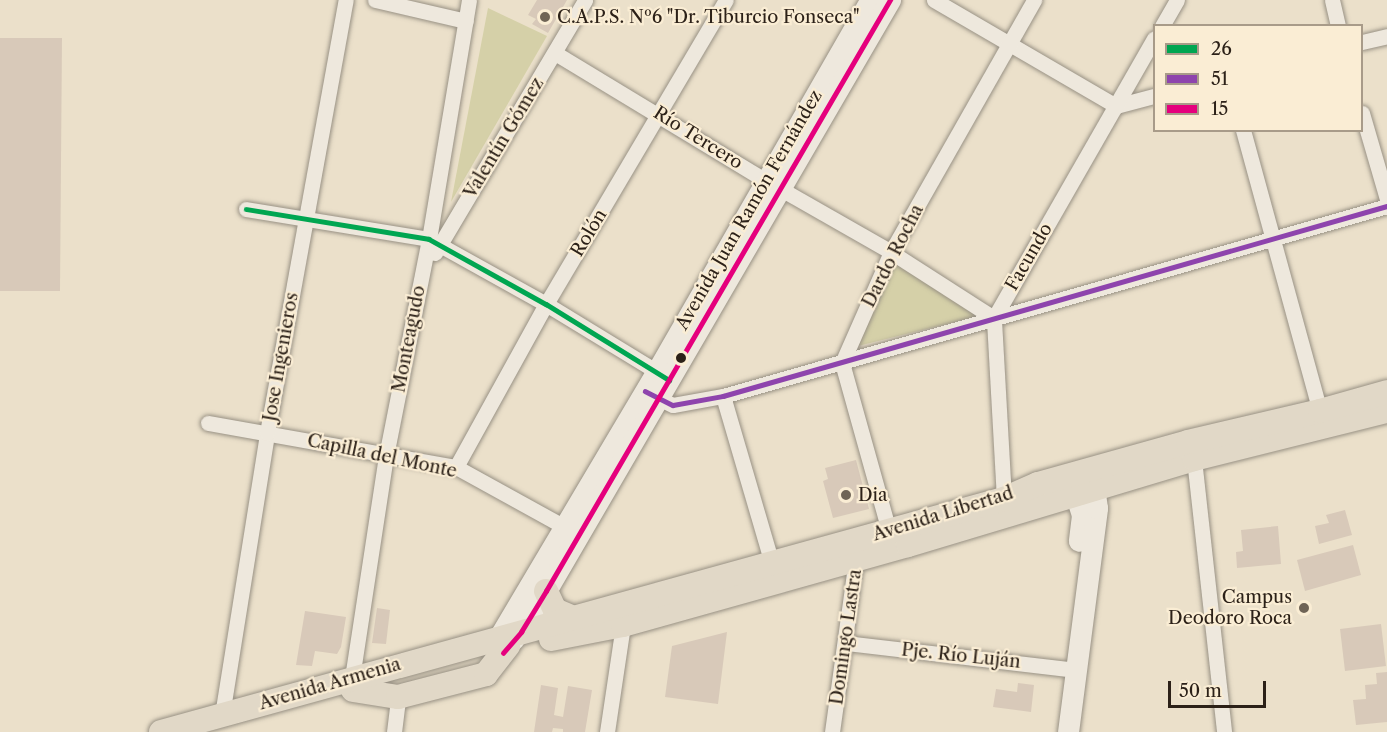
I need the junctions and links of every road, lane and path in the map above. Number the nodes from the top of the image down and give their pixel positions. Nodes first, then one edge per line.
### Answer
1 (346, 0) edge
2 (375, 0) edge
3 (469, 0) edge
4 (585, 0) edge
5 (726, 0) edge
6 (870, 0) edge
7 (890, 0) edge
8 (934, 0) edge
9 (1034, 0) edge
10 (1177, 0) edge
11 (1332, 0) edge
12 (466, 21) junction
13 (1163, 24) edge
14 (1338, 24) edge
15 (1387, 36) edge
16 (1153, 42) edge
17 (1363, 42) edge
18 (1008, 44) junction
19 (555, 53) junction
20 (1153, 97) edge
21 (1116, 106) junction
22 (660, 114) junction
23 (1363, 116) edge
24 (1244, 132) edge
25 (772, 184) junction
26 (1387, 199) edge
27 (1387, 206) edge
28 (246, 209) dead end
29 (306, 219) junction
30 (1272, 238) junction
31 (434, 242) junction
32 (891, 252) junction
33 (546, 304) junction
34 (994, 318) junction
35 (842, 363) junction
36 (663, 376) junction
37 (1387, 392) edge
38 (651, 395) junction
39 (723, 396) junction
40 (1320, 411) junction
41 (1387, 411) edge
42 (208, 423) dead end
43 (267, 432) junction
44 (386, 456) junction
45 (1194, 459) junction
46 (456, 468) junction
47 (1086, 487) junction
48 (1004, 499) junction
49 (570, 531) junction
50 (889, 531) junction
51 (853, 551) junction
52 (772, 564) junction
53 (546, 591) junction
54 (576, 619) junction
55 (623, 625) junction
56 (509, 638) junction
57 (846, 643) junction
58 (1070, 669) junction
59 (352, 684) junction
60 (398, 697) junction
61 (217, 724) edge
62 (161, 732) edge
63 (394, 732) edge
64 (607, 732) edge
65 (832, 732) edge
66 (1055, 732) edge
67 (1068, 732) edge
68 (1224, 732) edge

1 - 29 street, Jose Ingenieros
2 - 12 street
3 - 12 street, Monteagudo
4 - 19 street, Valentín Gómez
5 - 22 street, Rolón
6 - 25 main road, Avenida Juan Ramón Fernández
7 - 25 main road, Avenida Juan Ramón Fernández
8 - 18 street
9 - 18 street, Dardo Rocha
10 - 13 street
11 - 14 street
12 - 31 street, Monteagudo
15 - 17 street
16 - 21 street, Facundo
18 - 21 street
18 - 32 street, Dardo Rocha
19 - 22 street, Río Tercero
19 - 31 street, Valentín Gómez
20 - 21 street
21 - 34 street, Facundo
22 - 25 street, Río Tercero
22 - 33 street, Rolón
23 - 26 street
24 - 30 street
25 - 32 street, Río Tercero
25 - 36 main road, Avenida Juan Ramón Fernández
27 - 30 street
28 - 29 street
29 - 31 street
29 - 43 street, Jose Ingenieros
30 - 34 street
30 - 40 street
31 - 33 street
31 - 44 street, Monteagudo
32 - 34 street, Río Tercero
32 - 35 street, Dardo Rocha
33 - 36 street
33 - 46 street, Rolón
34 - 35 street
34 - 48 street
35 - 39 street
35 - 50 street
36 - 38 main road, Avenida Juan Ramón Fernández
37 - 40 main road, Avenida Libertad
38 - 39 street
38 - 49 main road, Avenida Juan Ramón Fernández
39 - 52 street
40 - 47 main road, Avenida Libertad
41 - 45 main road, Avenida Libertad
42 - 43 street, Capilla del Monte
43 - 44 street, Capilla del Monte
43 - 61 street, Jose Ingenieros
44 - 46 street, Capilla del Monte
44 - 59 street, Monteagudo
45 - 47 main road, Avenida Libertad
45 - 68 street
46 - 49 street, Capilla del Monte
47 - 48 main road, Avenida Libertad
47 - 51 main road, Avenida Libertad
47 - 58 main road
48 - 50 main road, Avenida Libertad
49 - 53 main road, Avenida Juan Ramón Fernández
49 - 56 main road, Avenida Juan Ramón Fernández
50 - 51 main road, Avenida Libertad
51 - 52 main road, Avenida Libertad
51 - 55 main road, Avenida Libertad
51 - 57 street, Domingo Lastra
52 - 54 main road, Avenida Libertad
53 - 54 main road
53 - 56 main road, Avenida Juan Ramón Fernández
54 - 56 main road, Avenida Libertad
55 - 56 main road, Avenida Libertad
55 - 64 street
56 - 59 main road, Avenida Armenia
56 - 60 main road
57 - 58 street, Pje. Río Luján
57 - 65 street, Domingo Lastra
58 - 66 main road
58 - 67 main road
59 - 60 main road
59 - 61 main road, Avenida Armenia
60 - 63 street
61 - 62 main road, Avenida Armenia

